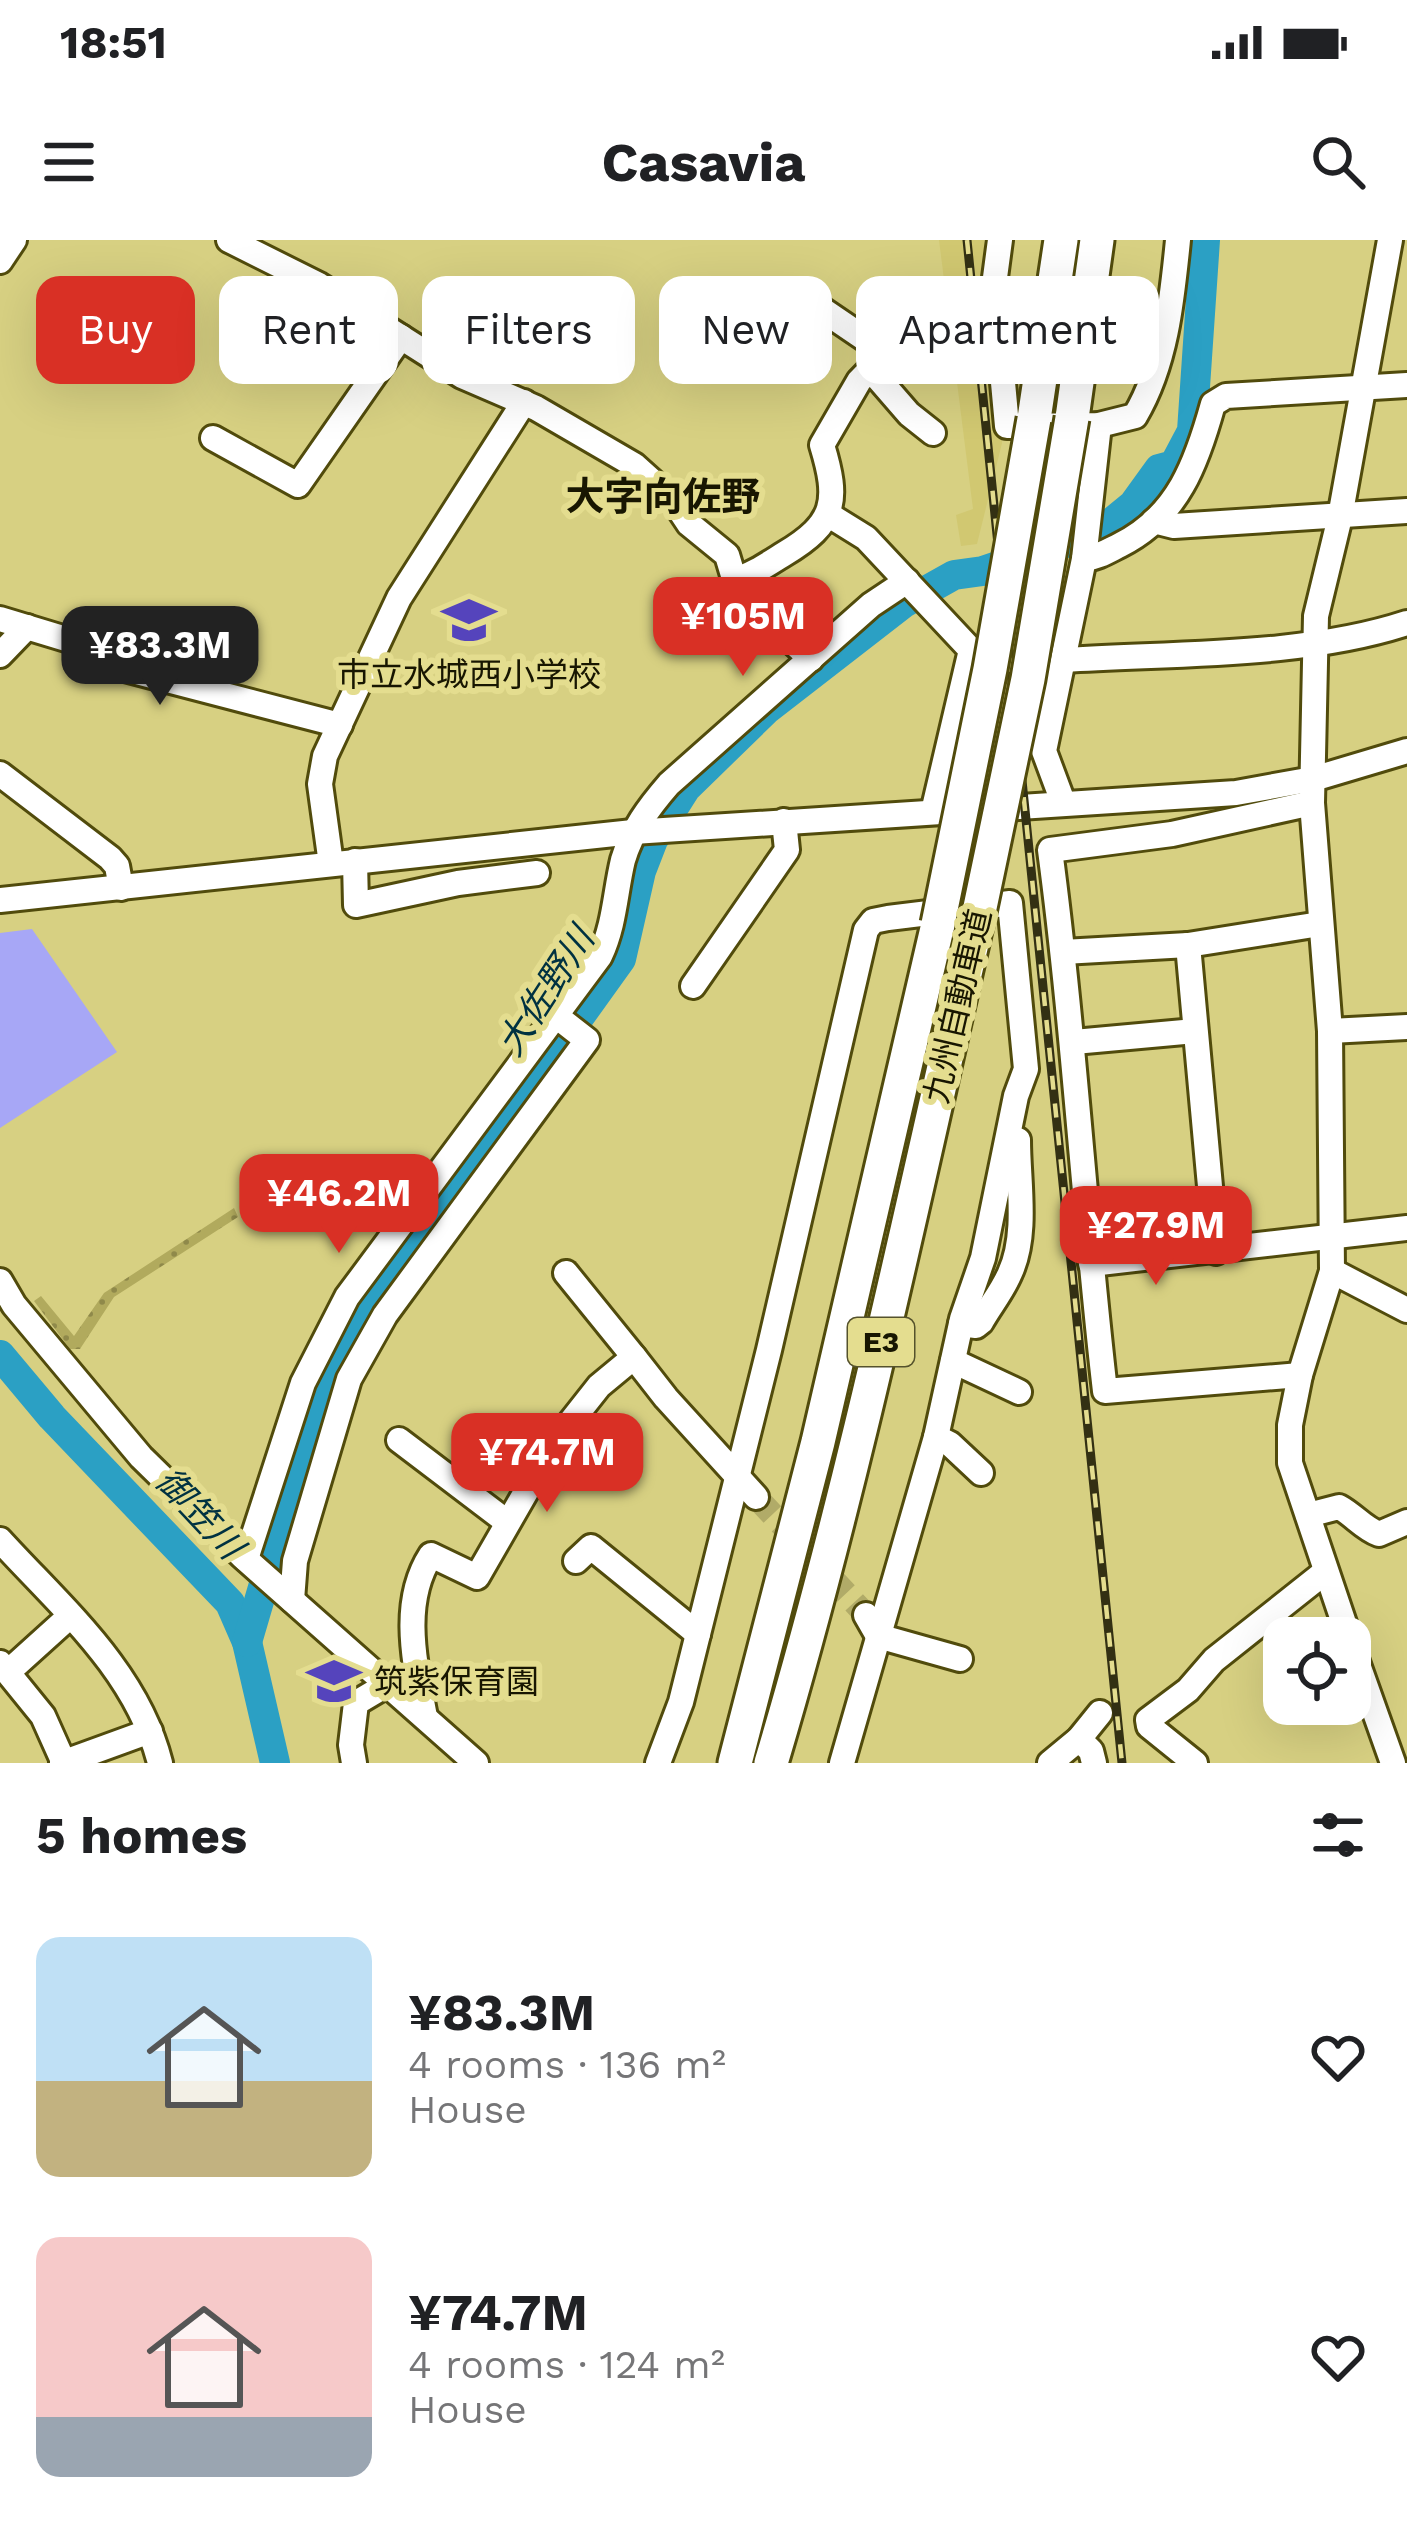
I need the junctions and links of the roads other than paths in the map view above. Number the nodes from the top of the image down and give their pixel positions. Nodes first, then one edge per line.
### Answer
1 (14, 240) edge
2 (230, 240) edge
3 (1000, 240) edge
4 (1060, 240) edge
5 (1097, 240) edge
6 (1178, 240) edge
7 (1395, 252) edge
8 (0, 261) edge
9 (401, 337) junction
10 (859, 384) edge
11 (883, 384) edge
12 (1407, 385) edge
13 (1364, 388) junction
14 (524, 402) junction
15 (1085, 421) junction
16 (933, 433) dead end
17 (213, 438) dead end
18 (1407, 512) edge
19 (829, 515) junction
20 (1340, 517) junction
21 (1154, 521) junction
22 (1084, 559) junction
23 (734, 580) junction
24 (907, 581) junction
25 (0, 619) edge
26 (1407, 623) edge
27 (27, 626) junction
28 (1315, 644) junction
29 (0, 655) edge
30 (811, 659) junction
31 (1065, 660) junction
32 (340, 725) junction
33 (1407, 751) edge
34 (0, 774) edge
35 (1312, 791) junction
36 (1169, 800) junction
37 (1064, 802) junction
38 (933, 812) junction
39 (784, 820) junction
40 (633, 832) junction
41 (1172, 834) junction
42 (343, 862) junction
43 (537, 873) dead end
44 (121, 888) junction
45 (0, 900) edge
46 (926, 920) junction
47 (1320, 924) junction
48 (1188, 945) junction
49 (1064, 952) junction
50 (693, 986) dead end
51 (555, 1015) junction
52 (1407, 1028) edge
53 (1195, 1030) junction
54 (1330, 1031) junction
55 (1074, 1042) junction
56 (1407, 1228) edge
57 (1331, 1238) junction
58 (1216, 1252) junction
59 (1090, 1264) junction
60 (1333, 1271) junction
61 (566, 1273) dead end
62 (0, 1281) edge
63 (1407, 1310) edge
64 (634, 1357) junction
65 (952, 1361) junction
66 (1300, 1375) junction
67 (1019, 1392) dead end
68 (936, 1437) junction
69 (400, 1439) dead end
70 (981, 1473) dead end
71 (737, 1477) junction
72 (756, 1497) tunnel mouth
73 (1308, 1515) junction
74 (507, 1522) junction
75 (1407, 1522) edge
76 (0, 1540) edge
77 (248, 1561) junction
78 (576, 1561) dead end
79 (1325, 1571) junction
80 (289, 1597) junction
81 (70, 1616) junction
82 (1341, 1617) edge
83 (872, 1626) junction
84 (698, 1634) junction
85 (960, 1659) dead end
86 (4, 1668) edge
87 (388, 1684) junction
88 (1371, 1702) edge
89 (1100, 1713) dead end
90 (425, 1717) junction
91 (150, 1731) junction
92 (1079, 1739) junction
93 (64, 1763) edge
94 (160, 1763) edge
95 (354, 1763) edge
96 (476, 1763) edge
97 (658, 1763) edge
98 (735, 1763) edge
99 (771, 1763) edge
100 (842, 1763) edge
101 (1050, 1763) edge
102 (1094, 1763) edge
103 (1195, 1763) edge
104 (1393, 1763) edge

1 - 8 street
2 - 9 street
3 - 15 street
4 - 46 highway, 九州自動車道 / E3, bridge
5 - 15 highway, 九州自動車道 / E3
6 - 15 street
7 - 13 street
9 - 14 street
9 - 17 street
10 - 19 street
11 - 16 street
12 - 13 street
13 - 20 street
13 - 21 street
14 - 23 street
14 - 32 street
15 - 22 street
15 - 99 highway, 九州自動車道 / E3, bridge
18 - 20 street
19 - 23 street
19 - 24 street
20 - 21 street
20 - 28 street
21 - 22 street
22 - 31 street
23 - 30 street
24 - 30 street
24 - 38 street
25 - 27 street
26 - 28 street
27 - 29 street
27 - 32 street
28 - 31 street
28 - 35 street
30 - 40 street
31 - 37 street
32 - 42 street
33 - 35 street
34 - 44 street
35 - 36 street
35 - 41 street
35 - 47 street
36 - 37 street
36 - 41 street
37 - 38 street
38 - 39 street
39 - 40 street
39 - 50 street
40 - 42 street
40 - 51 street
41 - 49 street
42 - 43 street
42 - 44 street
44 - 45 street
46 - 65 street
46 - 71 street
46 - 98 highway, 九州自動車道 / E3
47 - 48 street
47 - 54 street
48 - 49 street
48 - 53 street
49 - 55 street
51 - 77 street
51 - 80 street
52 - 54 street
53 - 55 street
53 - 58 street
54 - 57 street
55 - 59 street
56 - 57 street
57 - 58 street
57 - 60 street
58 - 59 street
59 - 66 street
60 - 63 street
60 - 66 street
61 - 64 street
62 - 77 street
64 - 71 street
64 - 74 street
65 - 67 street
65 - 68 street
66 - 73 street
68 - 70 street
68 - 83 street
69 - 74 street
71 - 72 street
71 - 84 street
73 - 75 street
73 - 79 street
74 - 90 street
76 - 81 street
77 - 80 street
78 - 84 street
79 - 82 street
79 - 103 street
80 - 87 street
81 - 86 street
81 - 91 street
83 - 85 street
83 - 100 street
84 - 97 street
86 - 93 street
87 - 90 street
87 - 95 street
88 - 104 street
89 - 92 street
90 - 96 street
91 - 93 street
91 - 94 street
92 - 101 street
92 - 102 street

